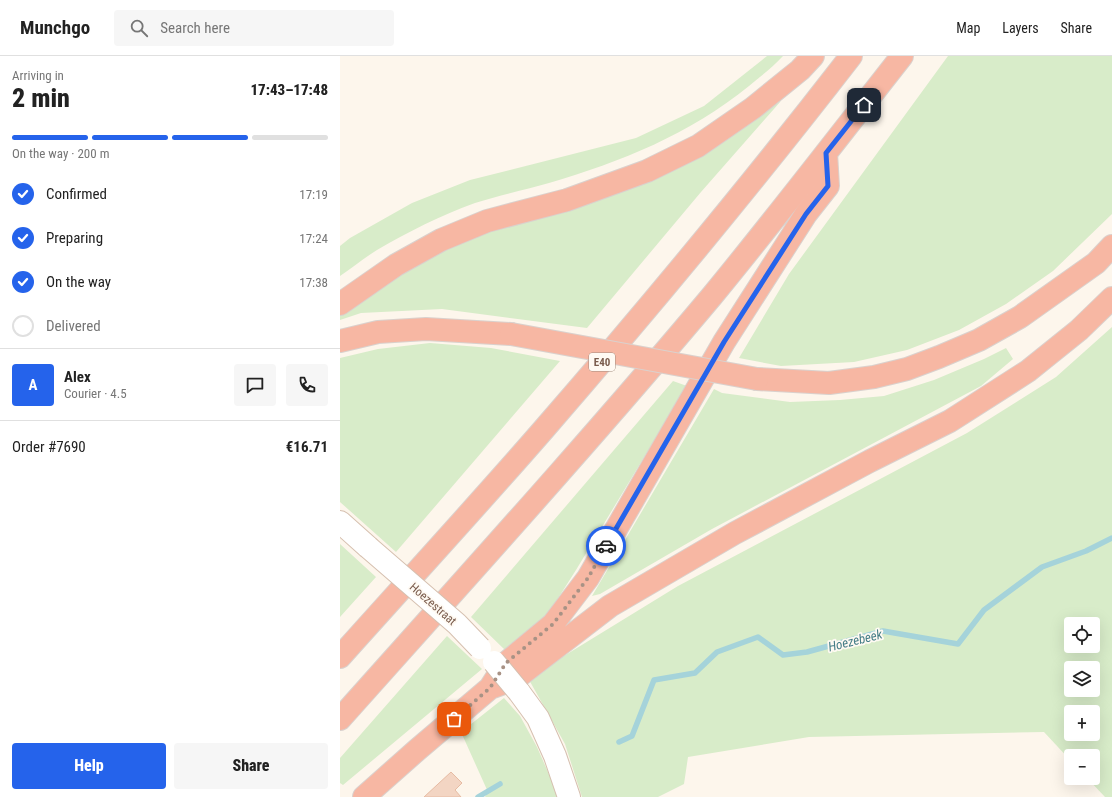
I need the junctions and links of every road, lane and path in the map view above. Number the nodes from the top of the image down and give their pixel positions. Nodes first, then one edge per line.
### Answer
1 (813, 56) edge
2 (851, 56) edge
3 (902, 56) edge
4 (826, 153) junction
5 (1112, 246) edge
6 (1112, 298) edge
7 (340, 304) edge
8 (340, 341) edge
9 (340, 522) edge
10 (340, 656) edge
11 (490, 688) junction
12 (340, 719) edge
13 (364, 797) edge
14 (569, 797) edge

1 - 7 highway
2 - 10 highway, E40
3 - 4 highway
4 - 11 highway
4 - 12 highway
5 - 8 highway, bridge
6 - 11 highway
9 - 14 street, Hoezestraat, bridge
11 - 13 highway

